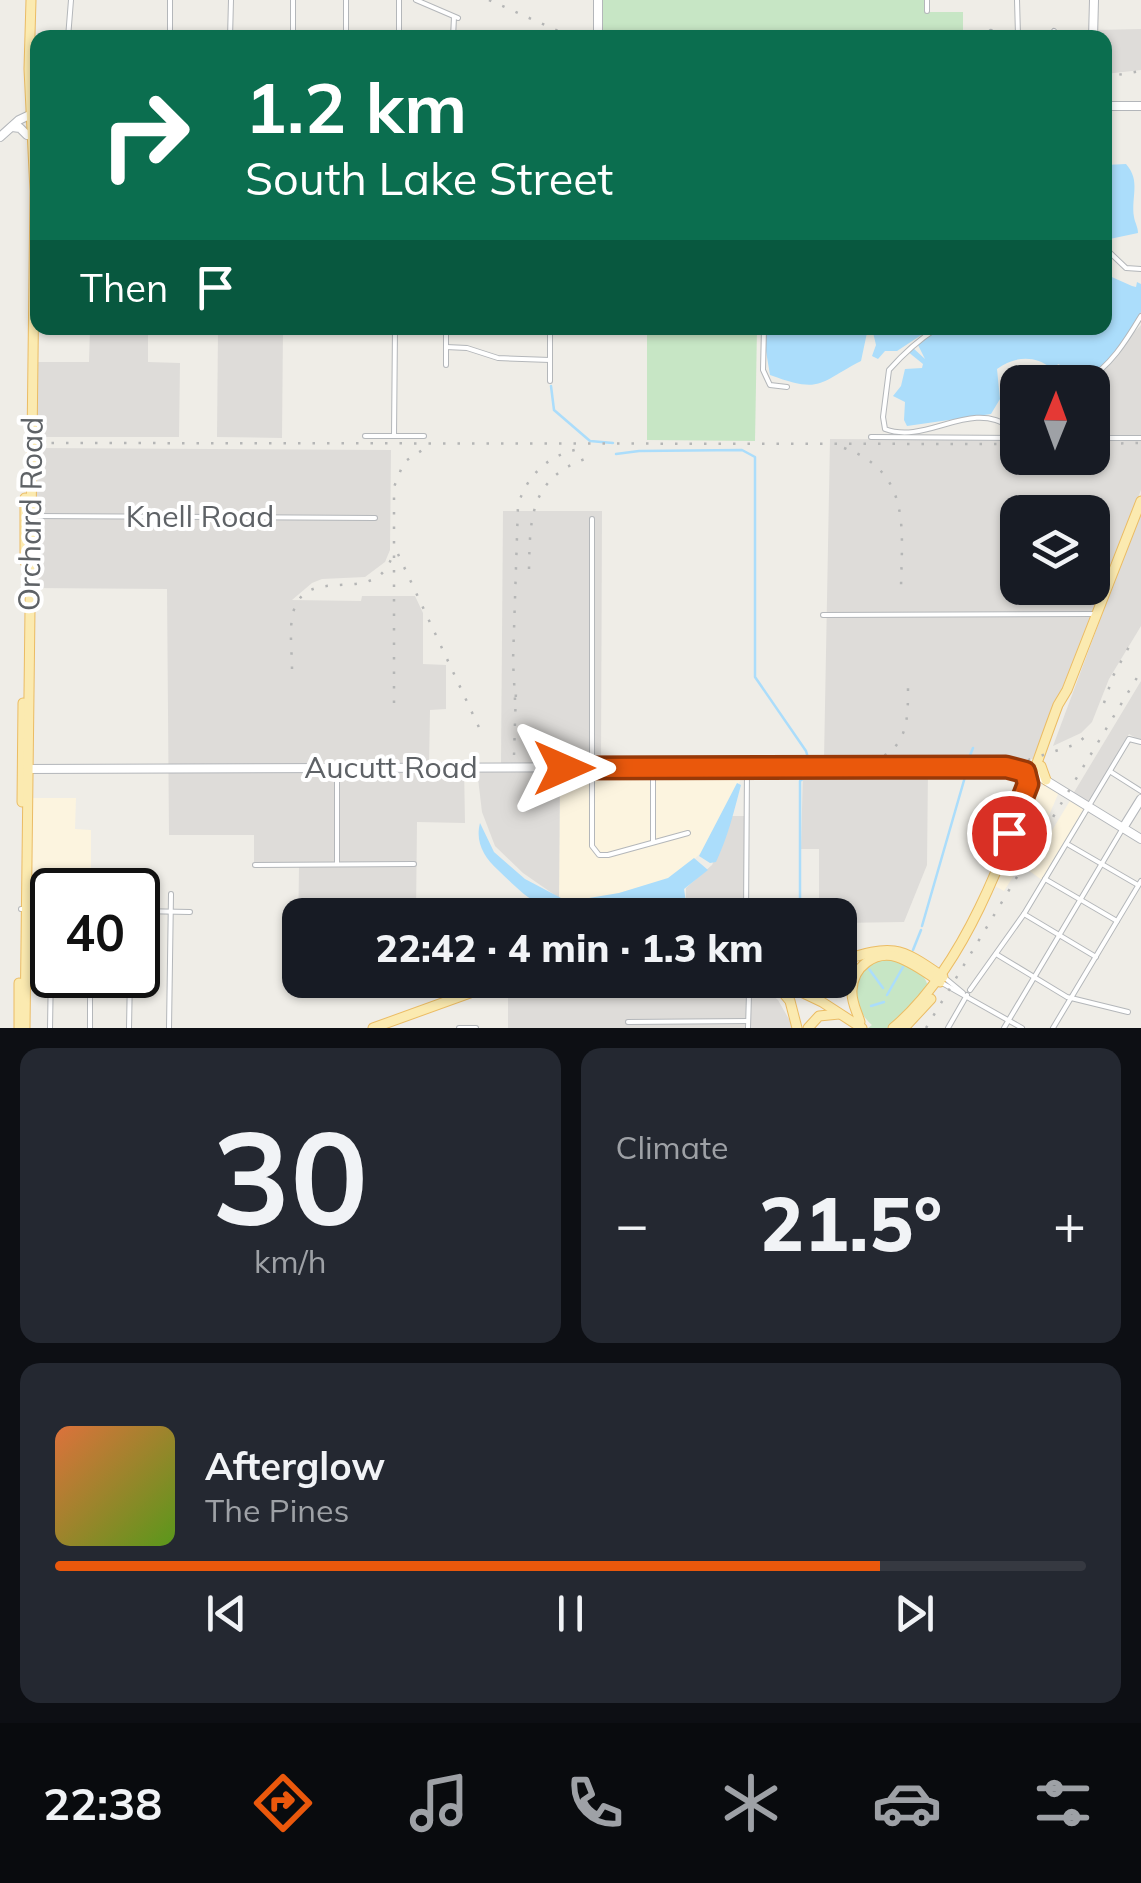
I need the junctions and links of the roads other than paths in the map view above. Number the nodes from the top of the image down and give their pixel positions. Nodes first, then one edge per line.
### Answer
1 (28, 0) edge
2 (71, 0) edge
3 (170, 0) edge
4 (230, 0) edge
5 (293, 0) edge
6 (346, 0) edge
7 (399, 0) edge
8 (416, 0) edge
9 (598, 0) edge
10 (927, 0) edge
11 (1018, 0) edge
12 (1094, 0) edge
13 (927, 11) dead end
14 (69, 30) edge
15 (170, 30) edge
16 (230, 30) edge
17 (292, 30) edge
18 (346, 30) edge
19 (399, 30) edge
20 (454, 30) edge
21 (598, 30) edge
22 (1018, 30) edge
23 (1093, 30) edge
24 (30, 75) edge
25 (1112, 106) edge
26 (1141, 106) edge
27 (30, 114) edge
28 (30, 118) edge
29 (12, 127) junction
30 (27, 135) junction
31 (0, 137) edge
32 (30, 222) edge
33 (1112, 255) edge
34 (1141, 269) edge
35 (1141, 316) edge
36 (32, 335) edge
37 (395, 335) edge
38 (446, 335) edge
39 (550, 335) edge
40 (764, 335) edge
41 (926, 335) edge
42 (446, 348) junction
43 (550, 360) junction
44 (1105, 365) edge
45 (446, 366) dead end
46 (550, 381) dead end
47 (787, 387) dead end
48 (1000, 422) edge
49 (364, 436) dead end
50 (394, 436) junction
51 (424, 436) dead end
52 (871, 436) dead end
53 (1000, 438) edge
54 (1110, 438) edge
55 (1141, 438) edge
56 (1141, 501) edge
57 (28, 516) junction
58 (375, 518) dead end
59 (592, 519) dead end
60 (1098, 614) junction
61 (823, 615) dead end
62 (1141, 742) edge
63 (337, 768) junction
64 (592, 768) junction
65 (653, 768) junction
66 (748, 768) junction
67 (26, 770) junction
68 (1109, 772) junction
69 (1035, 775) junction
70 (1141, 791) edge
71 (1141, 799) edge
72 (1088, 807) junction
73 (1124, 828) junction
74 (688, 834) dead end
75 (1141, 839) edge
76 (653, 842) junction
77 (1067, 844) junction
78 (337, 864) junction
79 (414, 864) dead end
80 (1102, 864) junction
81 (255, 865) dead end
82 (1045, 879) junction
83 (1140, 883) edge
84 (170, 894) dead end
85 (746, 898) edge
86 (1081, 900) junction
87 (23, 909) junction
88 (30, 909) edge
89 (160, 912) edge
90 (170, 912) junction
91 (190, 912) dead end
92 (1024, 914) junction
93 (1117, 922) junction
94 (1060, 936) junction
95 (995, 954) junction
96 (857, 956) edge
97 (1096, 957) junction
98 (1034, 978) junction
99 (941, 979) junction
100 (966, 993) junction
101 (51, 998) edge
102 (90, 998) edge
103 (130, 998) edge
104 (456, 998) edge
105 (747, 998) edge
106 (788, 998) edge
107 (810, 998) edge
108 (819, 998) edge
109 (1071, 998) junction
110 (1128, 1012) dead end
111 (842, 1014) junction
112 (1009, 1020) junction
113 (628, 1022) dead end
114 (748, 1025) edge
115 (865, 1026) edge
116 (22, 1028) edge
117 (50, 1028) edge
118 (90, 1028) edge
119 (129, 1028) edge
120 (169, 1028) edge
121 (374, 1028) edge
122 (460, 1028) edge
123 (476, 1028) edge
124 (796, 1028) edge
125 (808, 1028) edge
126 (893, 1028) edge
127 (904, 1028) edge
128 (948, 1028) edge
129 (1004, 1028) edge
130 (1022, 1028) edge
131 (1053, 1028) edge

1 - 24 main road, Orchard Road
2 - 14 street
3 - 15 street
4 - 16 street
5 - 17 street
6 - 18 street
7 - 19 street
8 - 20 street
9 - 21 street
10 - 13 street
11 - 22 street
12 - 23 street
25 - 26 street
27 - 29 street
28 - 30 main road, Orchard Road
29 - 30 street
29 - 31 street
30 - 32 main road, Orchard Road
33 - 34 street
35 - 44 street
36 - 57 main road, Orchard Road
37 - 50 street
38 - 42 street
39 - 43 street
40 - 47 street
41 - 48 street
42 - 43 street
42 - 45 street
43 - 46 street
49 - 50 street
50 - 51 street
52 - 53 street
54 - 55 street
56 - 60 main road
57 - 58 street, Knell Road
57 - 67 main road, Orchard Road
59 - 64 street
60 - 61 street
60 - 69 main road
62 - 68 street
63 - 64 street, Aucutt Road
63 - 67 street, Aucutt Road
63 - 78 street
64 - 65 street, Aucutt Road
64 - 76 street
65 - 66 street, Aucutt Road
65 - 76 street
66 - 69 street, Aucutt Road
66 - 85 street
67 - 87 main road, Orchard Road
68 - 70 street
68 - 72 street
69 - 72 street
69 - 99 main road
71 - 73 street
72 - 73 street
72 - 77 street
73 - 75 street
73 - 80 street
74 - 76 street
77 - 80 street
77 - 82 street
78 - 79 street
78 - 81 street
80 - 83 street
80 - 86 street
82 - 86 street
82 - 92 street
83 - 93 street
84 - 90 street
86 - 93 street
86 - 94 street
87 - 88 street
87 - 116 main road, Orchard Road
89 - 90 street
90 - 91 street
90 - 120 street
92 - 94 street
92 - 95 street
93 - 97 street
94 - 97 street
94 - 98 street
95 - 98 street
95 - 100 street
96 - 99 main road
97 - 109 street
98 - 109 street
98 - 112 street
99 - 100 street
99 - 115 main road
99 - 126 main road
99 - 127 main road
100 - 112 street
100 - 128 street
101 - 117 street
102 - 118 street
103 - 119 street
104 - 121 main road
105 - 114 street
106 - 124 main road
107 - 111 main road
108 - 115 main road
109 - 110 street
109 - 131 street
111 - 115 main road
111 - 125 main road
112 - 129 street
112 - 130 street
113 - 114 street
122 - 123 street

